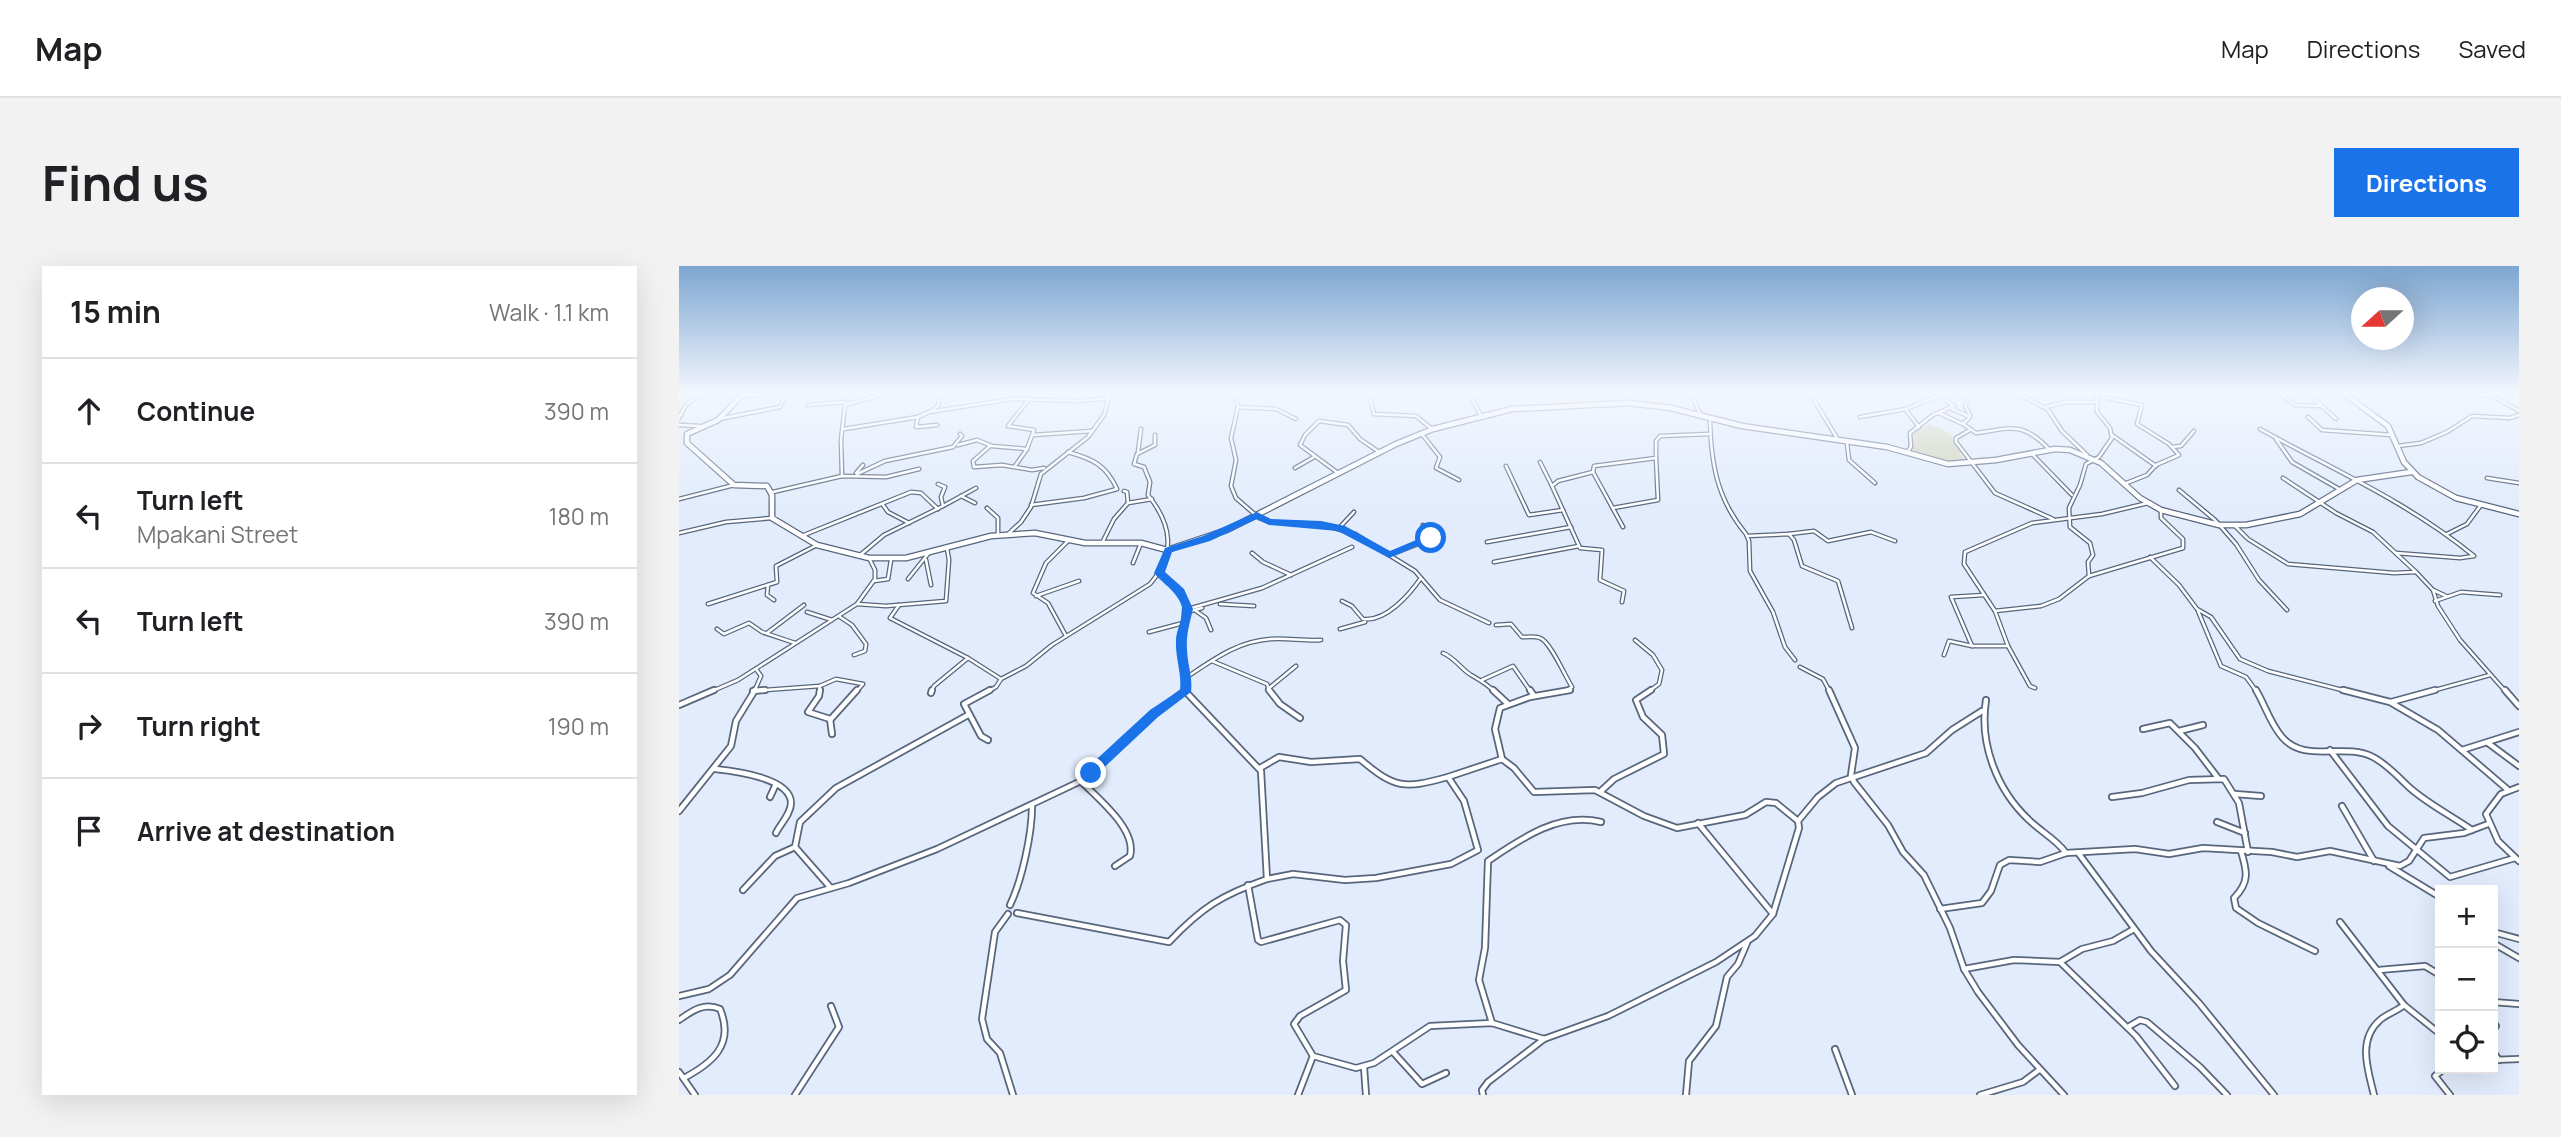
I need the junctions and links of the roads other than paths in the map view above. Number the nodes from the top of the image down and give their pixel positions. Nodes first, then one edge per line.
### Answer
1 (2194, 431) dead end
2 (691, 432) edge
3 (843, 432) edge
4 (1034, 432) edge
5 (1083, 432) edge
6 (1092, 432) edge
7 (1141, 432) edge
8 (1232, 432) edge
9 (1308, 432) edge
10 (1354, 432) edge
11 (1425, 432) edge
12 (1787, 432) edge
13 (1833, 432) edge
14 (1912, 432) edge
15 (1912, 432) edge
16 (1967, 432) edge
17 (2033, 432) edge
18 (2063, 432) edge
19 (2111, 432) edge
20 (2149, 432) edge
21 (2265, 432) edge
22 (2343, 432) edge
23 (2391, 432) edge
24 (2447, 432) edge
25 (1421, 433) junction
26 (960, 434) dead end
27 (1709, 434) joint
28 (1909, 434) dead end
29 (1033, 435) junction
30 (1155, 435) dead end
31 (2112, 435) junction
32 (2395, 436) junction
33 (2275, 437) junction
34 (1837, 438) junction
35 (1847, 443) junction
36 (956, 446) junction
37 (990, 446) junction
38 (2398, 446) junction
39 (2172, 447) junction
40 (1027, 449) junction
41 (2050, 450) junction
42 (1068, 452) junction
43 (1907, 452) junction
44 (1380, 453) junction
45 (2032, 453) junction
46 (1137, 454) junction
47 (2087, 455) junction
48 (1314, 457) junction
49 (1656, 458) junction
50 (2096, 460) junction
51 (1540, 461) dead end
52 (1975, 463) junction
53 (863, 465) dead end
54 (1015, 466) junction
55 (1506, 466) dead end
56 (2156, 466) junction
57 (1046, 468) junction
58 (1295, 468) dead end
59 (919, 469) dead end
60 (1593, 472) junction
61 (2411, 472) junction
62 (1338, 473) junction
63 (855, 475) junction
64 (842, 476) junction
65 (2283, 478) dead end
66 (2487, 478) dead end
67 (1459, 480) dead end
68 (1549, 480) junction
69 (2357, 480) junction
70 (1558, 481) junction
71 (1875, 483) dead end
72 (2519, 483) edge
73 (938, 484) dead end
74 (2124, 484) junction
75 (734, 485) junction
76 (1552, 485) junction
77 (976, 488) dead end
78 (2339, 489) junction
79 (2179, 490) dead end
80 (1124, 491) dead end
81 (773, 492) junction
82 (2072, 495) junction
83 (961, 496) junction
84 (679, 499) edge
85 (1152, 499) junction
86 (2321, 502) junction
87 (975, 503) dead end
88 (1128, 503) junction
89 (2148, 503) junction
90 (883, 505) junction
91 (1031, 505) junction
92 (2481, 505) junction
93 (943, 506) junction
94 (988, 508) dead end
95 (1613, 508) junction
96 (938, 509) junction
97 (1563, 510) junction
98 (2161, 510) junction
99 (1354, 512) dead end
100 (2519, 514) edge
101 (1257, 515) junction
102 (2069, 517) junction
103 (772, 518) junction
104 (2053, 519) junction
105 (910, 523) junction
106 (1423, 525) dead end
107 (2219, 525) junction
108 (2234, 526) junction
109 (1571, 527) junction
110 (1623, 527) dead end
111 (1018, 528) junction
112 (1339, 528) junction
113 (679, 533) edge
114 (1035, 533) junction
115 (1789, 534) junction
116 (2447, 534) junction
117 (998, 535) junction
118 (1007, 535) junction
119 (804, 536) junction
120 (1747, 536) junction
121 (1069, 539) junction
122 (1895, 541) dead end
123 (1487, 542) dead end
124 (1102, 543) junction
125 (1141, 543) junction
126 (817, 545) junction
127 (1579, 546) junction
128 (1352, 547) dead end
129 (947, 548) junction
130 (1168, 550) junction
131 (2394, 552) junction
132 (1252, 553) dead end
133 (1389, 555) junction
134 (859, 556) junction
135 (927, 557) junction
136 (2150, 557) junction
137 (869, 558) junction
138 (891, 560) junction
139 (1494, 562) dead end
140 (1133, 563) dead end
141 (2416, 572) junction
142 (1159, 573) junction
143 (1291, 575) junction
144 (2089, 576) junction
145 (1421, 578) junction
146 (908, 579) dead end
147 (874, 581) junction
148 (1079, 581) dead end
149 (768, 585) junction
150 (932, 585) dead end
151 (2433, 590) junction
152 (1985, 595) junction
153 (2500, 595) dead end
154 (1036, 596) junction
155 (2445, 596) junction
156 (774, 600) dead end
157 (1342, 601) dead end
158 (2435, 601) junction
159 (1622, 602) dead end
160 (708, 604) dead end
161 (857, 604) junction
162 (899, 605) junction
163 (804, 606) dead end
164 (1254, 606) dead end
165 (2197, 609) junction
166 (1195, 610) junction
167 (2287, 610) dead end
168 (1188, 611) junction
169 (1995, 611) junction
170 (807, 612) dead end
171 (839, 616) junction
172 (833, 620) junction
173 (1367, 621) junction
174 (1183, 623) junction
175 (1489, 623) dead end
176 (1496, 625) dead end
177 (1852, 628) dead end
178 (717, 629) dead end
179 (1340, 629) dead end
180 (1211, 630) dead end
181 (1149, 632) dead end
182 (767, 633) junction
183 (1066, 636) junction
184 (1321, 640) dead end
185 (1635, 640) dead end
186 (795, 643) junction
187 (1972, 646) junction
188 (2008, 646) junction
189 (1443, 653) dead end
190 (854, 655) dead end
191 (1944, 655) dead end
192 (968, 658) junction
193 (1795, 660) dead end
194 (1212, 661) junction
195 (1296, 666) dead end
196 (1800, 667) dead end
197 (756, 669) junction
198 (2490, 675) junction
199 (1188, 677) junction
200 (1001, 679) junction
201 (1482, 680) junction
202 (820, 686) junction
203 (2035, 688) dead end
204 (1268, 689) junction
205 (753, 691) junction
206 (1186, 692) junction
207 (931, 693) dead end
208 (1534, 696) junction
209 (1986, 700) dead end
210 (2390, 702) junction
211 (1508, 704) junction
212 (679, 705) edge
213 (2519, 706) edge
214 (1982, 711) junction
215 (968, 715) junction
216 (1300, 718) dead end
217 (831, 720) junction
218 (2203, 725) dead end
219 (2143, 729) dead end
220 (2179, 731) junction
221 (2519, 732) edge
222 (832, 734) dead end
223 (988, 740) dead end
224 (2488, 743) junction
225 (2330, 750) junction
226 (2462, 750) junction
227 (1502, 759) junction
228 (2519, 766) edge
229 (715, 768) junction
230 (1260, 768) junction
231 (1851, 775) junction
232 (1448, 777) junction
233 (2218, 778) junction
234 (1081, 781) junction
235 (776, 784) junction
236 (2519, 787) edge
237 (2507, 789) junction
238 (1600, 792) junction
239 (2235, 794) junction
240 (2260, 796) dead end
241 (770, 797) dead end
242 (2112, 797) dead end
243 (1032, 806) junction
244 (2342, 806) dead end
245 (679, 811) edge
246 (1798, 821) junction
247 (1601, 822) dead end
248 (2217, 822) dead end
249 (1698, 823) junction
250 (2488, 824) junction
251 (2472, 830) junction
252 (776, 832) dead end
253 (2245, 832) junction
254 (795, 847) junction
255 (2415, 850) junction
256 (2241, 852) junction
257 (2248, 852) junction
258 (2066, 853) junction
259 (2079, 854) junction
260 (2517, 860) edge
261 (2374, 861) junction
262 (2388, 865) junction
263 (1115, 866) dead end
264 (1266, 879) junction
265 (1248, 885) junction
266 (831, 888) junction
267 (743, 890) dead end
268 (2435, 894) edge
269 (1010, 905) dead end
270 (1940, 909) junction
271 (1017, 913) dead end
272 (1008, 914) dead end
273 (1773, 914) junction
274 (2340, 922) dead end
275 (2134, 929) junction
276 (2498, 933) edge
277 (2519, 939) edge
278 (1748, 942) junction
279 (2498, 946) edge
280 (2315, 951) dead end
281 (2519, 958) edge
282 (2060, 962) junction
283 (1964, 970) junction
284 (2378, 970) junction
285 (2435, 972) edge
286 (679, 996) edge
287 (2498, 1002) edge
288 (2519, 1004) edge
289 (2404, 1005) junction
290 (831, 1006) dead end
291 (679, 1020) edge
292 (1492, 1023) junction
293 (2128, 1027) junction
294 (2435, 1030) edge
295 (1544, 1039) junction
296 (1835, 1049) dead end
297 (1393, 1052) junction
298 (1313, 1056) junction
299 (2519, 1059) edge
300 (2498, 1060) edge
301 (1364, 1067) junction
302 (2039, 1070) junction
303 (679, 1072) edge
304 (1446, 1073) dead end
305 (2438, 1074) edge
306 (684, 1078) junction
307 (2175, 1086) dead end
308 (695, 1095) edge
309 (795, 1095) edge
310 (1013, 1095) edge
311 (1298, 1095) edge
312 (1366, 1095) edge
313 (1483, 1095) edge
314 (1686, 1095) edge
315 (1853, 1095) edge
316 (1980, 1095) edge
317 (2064, 1095) edge
318 (2227, 1095) edge
319 (2274, 1095) edge
320 (2374, 1095) edge
321 (2450, 1095) edge

1 - 39 street
2 - 75 street
3 - 64 street
4 - 29 street
5 - 29 street
6 - 42 street
7 - 46 street
8 - 101 street
9 - 48 street
10 - 44 street
11 - 25 street
12 - 34 street
13 - 34 street
14 - 28 street
15 - 43 street
16 - 52 street
17 - 41 street
18 - 47 street
19 - 31 street
20 - 39 street
21 - 33 street
22 - 32 street
23 - 32 street
24 - 38 street
25 - 44 street
25 - 67 street
26 - 36 street
27 - 49 street
27 - 120 street
29 - 40 street
30 - 46 street
31 - 50 street
31 - 56 street
32 - 38 street
33 - 69 street
33 - 78 street
34 - 35 street
35 - 43 street
35 - 71 street
36 - 37 street
36 - 63 street
37 - 40 street
37 - 54 street
38 - 61 street
39 - 56 street
40 - 54 street
41 - 45 street
41 - 47 street
42 - 57 street
42 - 91 street
43 - 52 street
44 - 62 street
45 - 52 street
45 - 82 street
46 - 85 street
47 - 50 street
48 - 58 street
48 - 62 street
49 - 60 street
49 - 95 street
50 - 74 street
50 - 82 street
51 - 68 street
52 - 104 street
53 - 63 street
54 - 57 street
55 - 97 street
56 - 74 street
57 - 91 street
59 - 63 street
60 - 70 street
60 - 95 street
61 - 69 street
61 - 92 street
62 - 101 street
63 - 64 street
64 - 81 street
65 - 86 street
66 - 72 street
68 - 70 street
68 - 76 street
69 - 78 street
69 - 116 street
70 - 76 street
73 - 93 street
74 - 89 street
75 - 81 street
75 - 84 street
76 - 97 street
77 - 83 street
78 - 86 street
79 - 107 street
80 - 88 street
81 - 103 street
82 - 102 street
83 - 87 street
83 - 93 street
85 - 88 street
85 - 130 street
86 - 108 street
86 - 131 street
88 - 124 street
89 - 98 street
89 - 102 street
90 - 96 street
90 - 105 street
90 - 119 street
91 - 111 street
92 - 100 street
92 - 116 street
93 - 96 street
94 - 117 street
95 - 110 street
96 - 105 street
97 - 109 street
98 - 107 street
98 - 136 street
99 - 112 street
101 - 112 street
101 - 130 street
102 - 104 street
102 - 144 street
103 - 113 street
103 - 119 street
104 - 152 street
105 - 134 street
106 - 133 street
107 - 108 street
107 - 167 street
108 - 141 street
109 - 123 street
109 - 127 street
111 - 114 street
111 - 118 street
112 - 133 street
114 - 118 street
114 - 121 street
115 - 120 street
115 - 122 street
115 - 177 street
116 - 131 street
117 - 118 street
117 - 129 street
119 - 126 street
120 - 193 street
121 - 124 street
121 - 154 street
124 - 125 street
125 - 130 street
125 - 140 street
126 - 134 street
126 - 149 street
127 - 139 street
127 - 159 street
128 - 143 street
129 - 135 street
129 - 162 street
130 - 142 street
131 - 141 street
132 - 143 street
133 - 145 street
134 - 137 street
135 - 138 street
135 - 146 street
135 - 150 street
136 - 144 street
136 - 165 street
137 - 138 street
137 - 147 street
138 - 147 street
141 - 151 street
142 - 168 street
142 - 183 street
143 - 168 street
144 - 169 street
145 - 173 street
145 - 175 street
147 - 161 street
148 - 154 street
149 - 156 street
149 - 160 street
151 - 155 street
151 - 158 street
152 - 169 street
152 - 187 street
153 - 155 street
154 - 183 street
155 - 158 street
157 - 173 street
158 - 198 street
161 - 162 street
161 - 171 street
162 - 192 street
163 - 182 street
164 - 166 street
165 - 210 street
165 - 225 street
166 - 168 street
166 - 180 street
168 - 174 street
169 - 188 street
170 - 172 street
171 - 172 street
171 - 190 street
172 - 186 street
173 - 179 street
174 - 181 street
174 - 199 street
176 - 208 street
178 - 182 street
182 - 186 street
183 - 200 street
184 - 194 street
185 - 238 street
186 - 197 street
187 - 188 street
187 - 191 street
188 - 203 street
189 - 201 street
192 - 200 street
192 - 207 street
194 - 199 street
194 - 204 street
195 - 204 street
196 - 231 street
197 - 205 street
197 - 212 street
198 - 210 street
198 - 213 street
199 - 206 street
200 - 215 street
201 - 208 street
201 - 211 street
202 - 205 street
202 - 217 street
202 - 217 street
204 - 216 street
205 - 229 street
206 - 230 street
206 - 234 street
208 - 211 street
209 - 214 street
210 - 226 street
211 - 227 street
214 - 231 street
214 - 258 street
215 - 223 street
215 - 254 street
217 - 222 street
218 - 220 street
219 - 220 street
220 - 233 street
221 - 224 street
224 - 226 street
224 - 228 street
225 - 251 street
225 - 255 street
226 - 237 street
227 - 232 street
227 - 238 street
229 - 235 street
229 - 245 street
230 - 232 street
230 - 264 street
231 - 246 street
231 - 270 street
232 - 264 street
233 - 239 street
233 - 242 street
234 - 243 street
234 - 263 street
235 - 241 street
235 - 252 street
236 - 237 street
237 - 250 street
238 - 249 street
239 - 240 street
239 - 253 street
243 - 266 street
243 - 269 street
244 - 261 street
246 - 249 street
246 - 273 street
247 - 292 street
248 - 253 street
249 - 273 street
250 - 251 street
250 - 260 street
251 - 255 street
253 - 257 street
254 - 266 street
254 - 267 street
255 - 260 street
255 - 262 street
256 - 257 street
256 - 259 street
256 - 280 street
257 - 261 street
258 - 259 street
258 - 270 street
259 - 275 street
261 - 262 street
262 - 268 street
264 - 265 street
265 - 271 street
265 - 298 street
266 - 286 street
270 - 283 street
272 - 310 street
273 - 278 street
274 - 284 street
275 - 282 street
275 - 319 street
276 - 277 street
278 - 295 street
278 - 314 street
279 - 281 street
282 - 283 street
282 - 293 street
283 - 302 street
284 - 285 street
284 - 289 street
287 - 288 street
289 - 294 street
289 - 320 street
290 - 309 street
291 - 306 street
292 - 295 street
292 - 297 street
293 - 307 street
293 - 318 street
295 - 313 street
296 - 315 street
297 - 301 street
297 - 304 street
298 - 301 street
298 - 311 street
299 - 300 street
301 - 312 street
302 - 316 street
302 - 317 street
303 - 306 street
305 - 321 street
306 - 308 street

